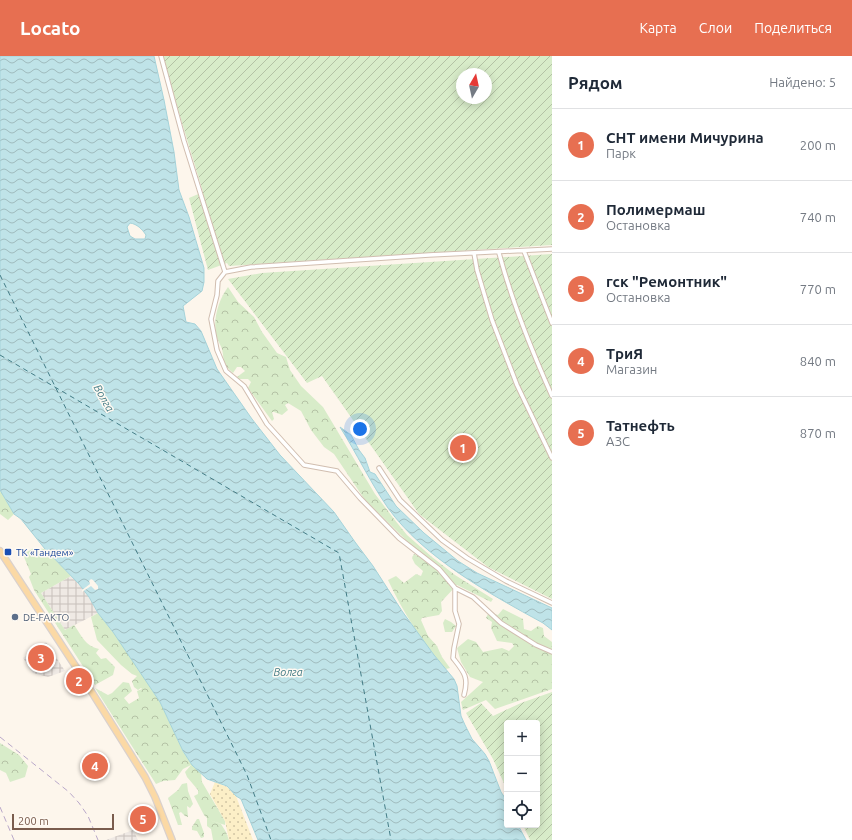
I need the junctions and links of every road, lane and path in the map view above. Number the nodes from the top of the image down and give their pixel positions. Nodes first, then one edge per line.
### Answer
1 (161, 56) edge
2 (552, 249) edge
3 (524, 251) junction
4 (499, 252) junction
5 (474, 253) junction
6 (225, 272) junction
7 (552, 323) edge
8 (552, 396) edge
9 (552, 458) edge
10 (379, 468) dead end
11 (0, 550) edge
12 (455, 588) junction
13 (552, 602) edge
14 (552, 652) edge
15 (464, 695) dead end
16 (172, 840) edge

1 - 6 street
2 - 3 street
3 - 4 street
3 - 7 street
4 - 5 street
4 - 8 street
5 - 6 street
5 - 9 street
6 - 12 street
10 - 13 street
11 - 16 main road
12 - 14 street
12 - 15 street

